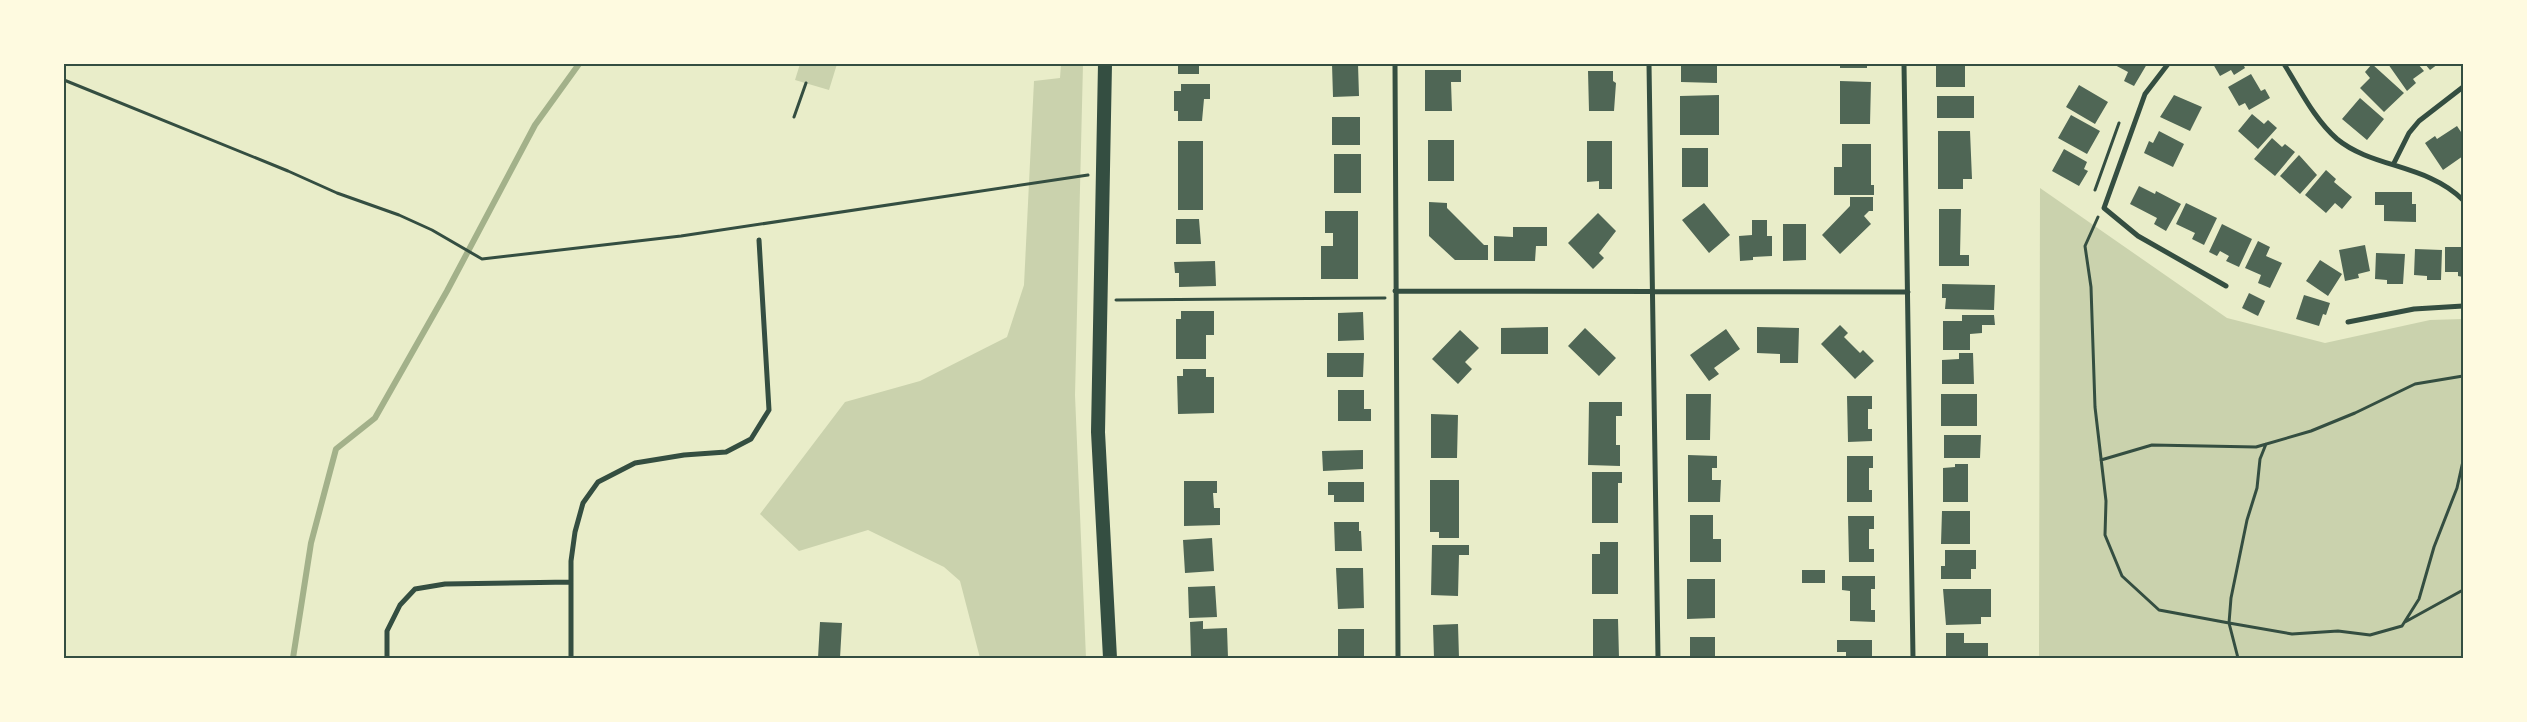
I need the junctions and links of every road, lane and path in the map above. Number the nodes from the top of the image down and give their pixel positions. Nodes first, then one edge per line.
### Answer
1 (1105, 64) edge
2 (1395, 64) edge
3 (1649, 64) edge
4 (1904, 64) edge
5 (2168, 64) edge
6 (2284, 64) edge
7 (64, 80) edge
8 (806, 84) dead end
9 (2463, 87) edge
10 (794, 117) dead end
11 (2120, 121) dead end
12 (2394, 163) junction
13 (1104, 174) junction
14 (2463, 200) edge
15 (2104, 208) junction
16 (759, 240) dead end
17 (2226, 286) dead end
18 (1395, 291) junction
19 (1908, 292) junction
20 (1652, 293) junction
21 (1395, 298) junction
22 (1100, 300) junction
23 (2463, 306) edge
24 (2348, 322) dead end
25 (2463, 376) edge
26 (2266, 444) junction
27 (2101, 460) junction
28 (2463, 460) edge
29 (571, 582) junction
30 (2463, 590) edge
31 (2404, 622) junction
32 (2230, 623) junction
33 (387, 658) edge
34 (571, 658) edge
35 (1110, 658) edge
36 (1398, 658) edge
37 (1658, 658) edge
38 (1913, 658) edge
39 (2238, 658) edge

1 - 13 highway
2 - 18 street
3 - 20 street
4 - 19 street
5 - 15 street
6 - 12 street
7 - 13 path
8 - 10 path
9 - 12 street
11 - 15 path
12 - 14 street
13 - 22 highway
15 - 17 street
15 - 27 path
16 - 29 street
18 - 20 street
18 - 21 street
19 - 20 street
19 - 38 street
20 - 37 street
21 - 22 path
21 - 36 street
22 - 35 highway
23 - 24 street
25 - 26 path
26 - 27 path
26 - 32 path
27 - 32 path
28 - 31 path
29 - 33 street
29 - 34 street
30 - 31 path
31 - 32 path
32 - 39 path

